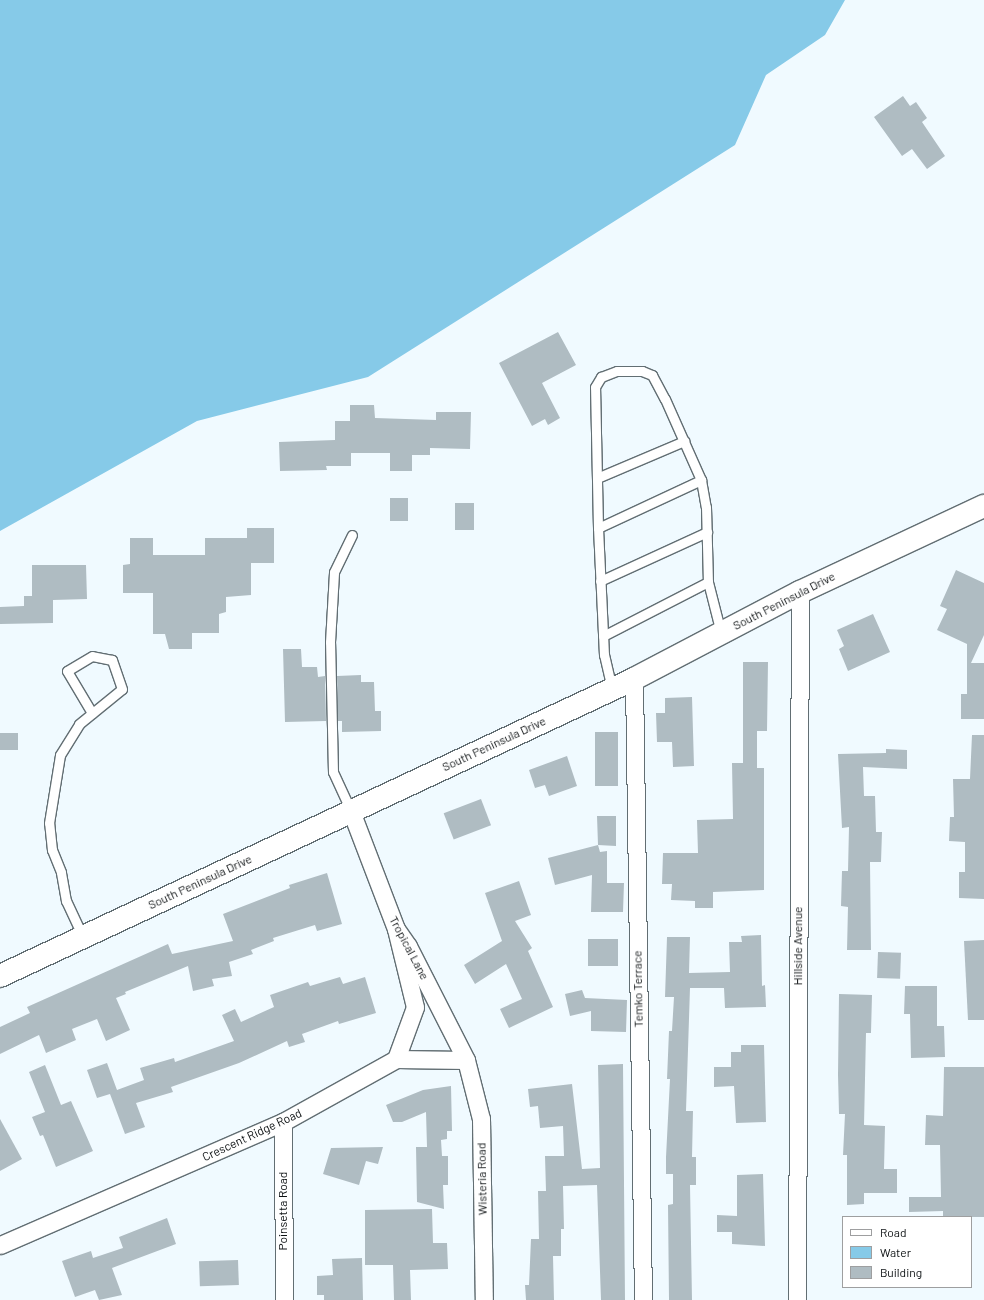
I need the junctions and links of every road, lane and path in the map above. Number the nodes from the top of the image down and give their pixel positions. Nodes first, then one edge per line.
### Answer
1 (684, 441) junction
2 (598, 478) junction
3 (700, 480) junction
4 (984, 506) edge
5 (598, 528) junction
6 (707, 532) junction
7 (352, 535) dead end
8 (600, 581) junction
9 (708, 582) junction
10 (800, 592) junction
11 (721, 633) junction
12 (603, 636) junction
13 (634, 679) junction
14 (612, 689) junction
15 (92, 713) junction
16 (351, 811) junction
17 (396, 929) junction
18 (83, 937) junction
19 (0, 976) edge
20 (396, 1059) junction
21 (466, 1060) junction
22 (283, 1122) junction
23 (0, 1245) edge
24 (284, 1300) edge
25 (484, 1300) edge
26 (642, 1300) edge
27 (797, 1300) edge

1 - 2 lane
1 - 2 lane
1 - 3 lane
2 - 5 lane
3 - 5 lane
3 - 6 lane
4 - 10 main road, South Peninsula Drive
5 - 8 lane
6 - 8 lane
6 - 9 lane
7 - 16 lane
8 - 12 lane
9 - 11 lane
9 - 12 lane
10 - 11 main road, South Peninsula Drive
10 - 27 street, Hillside Avenue
11 - 13 main road, South Peninsula Drive
12 - 14 lane
13 - 14 main road, South Peninsula Drive
13 - 26 street, Temko Terrace
14 - 16 main road, South Peninsula Drive
15 - 15 lane
15 - 18 lane
16 - 17 street, Tropical Lane
16 - 18 main road, South Peninsula Drive
17 - 20 street
17 - 21 street, Tropical Lane
18 - 19 main road, South Peninsula Drive
20 - 21 street
20 - 22 street, Crescent Ridge Road
21 - 25 street, Wisteria Road
22 - 23 street, Crescent Ridge Road
22 - 24 street, Poinsetta Road

